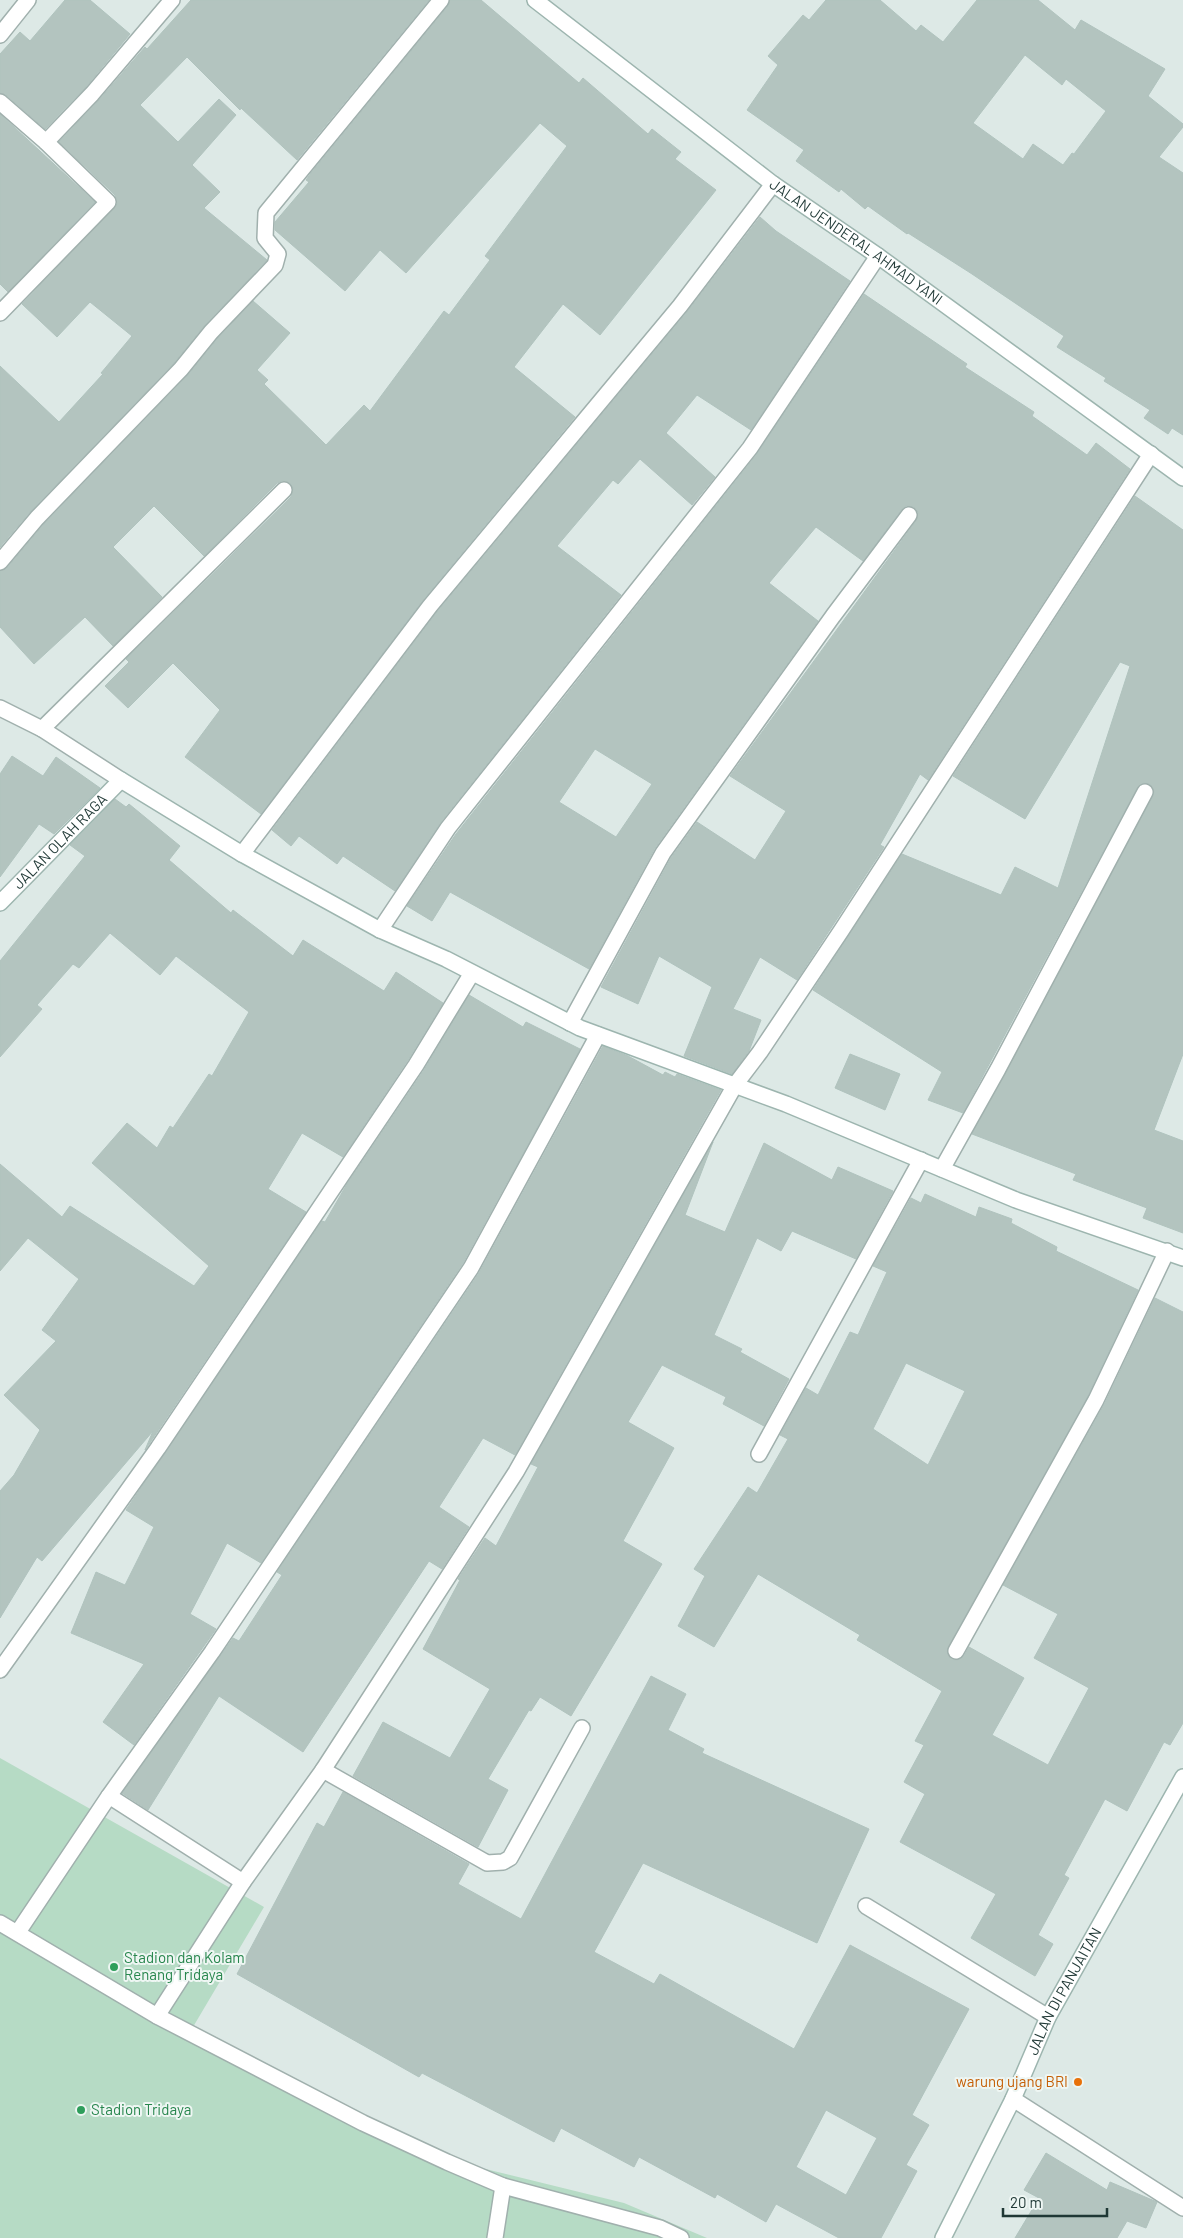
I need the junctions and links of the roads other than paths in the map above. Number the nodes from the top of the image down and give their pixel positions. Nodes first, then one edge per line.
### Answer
1 (28, 0) edge
2 (172, 0) edge
3 (441, 0) edge
4 (535, 0) edge
5 (0, 35) edge
6 (0, 102) edge
7 (46, 142) junction
8 (773, 184) junction
9 (878, 256) junction
10 (0, 312) edge
11 (1151, 454) junction
12 (1183, 478) edge
13 (284, 490) dead end
14 (909, 516) dead end
15 (0, 562) edge
16 (0, 708) edge
17 (42, 729) junction
18 (121, 780) junction
19 (1145, 792) dead end
20 (242, 854) junction
21 (0, 903) edge
22 (380, 930) junction
23 (472, 973) junction
24 (570, 1023) junction
25 (598, 1035) junction
26 (735, 1085) junction
27 (921, 1160) junction
28 (942, 1169) junction
29 (1167, 1251) junction
30 (1183, 1258) edge
31 (759, 1454) dead end
32 (956, 1651) dead end
33 (0, 1670) edge
34 (582, 1728) dead end
35 (322, 1770) junction
36 (1183, 1777) edge
37 (109, 1796) junction
38 (243, 1882) junction
39 (866, 1906) dead end
40 (0, 1923) edge
41 (18, 1932) junction
42 (157, 2016) junction
43 (1048, 2017) junction
44 (1013, 2099) junction
45 (503, 2186) junction
46 (1183, 2208) edge
47 (495, 2238) edge
48 (681, 2238) edge
49 (943, 2238) edge

1 - 5 street
2 - 7 street
3 - 15 street
4 - 8 street, JALAN JENDERAL AHMAD YANI
6 - 7 street
7 - 10 street
8 - 9 street, JALAN JENDERAL AHMAD YANI
8 - 20 street
9 - 11 street, JALAN JENDERAL AHMAD YANI
9 - 22 street
11 - 12 street, JALAN JENDERAL AHMAD YANI
11 - 26 street
13 - 17 street
14 - 24 street
16 - 17 street
17 - 18 street
18 - 20 street
18 - 21 street, JALAN OLAH RAGA
19 - 28 street
20 - 22 street
22 - 23 street
23 - 24 street
23 - 33 street
24 - 25 street
25 - 26 street
25 - 37 street
26 - 27 street
26 - 35 street
27 - 28 street
27 - 31 street
28 - 29 street
29 - 30 street
29 - 32 street
34 - 35 street
35 - 38 street
36 - 43 street, JALAN DI PANJAITAN
37 - 38 street
37 - 41 street
38 - 42 street
39 - 43 street
40 - 41 street
41 - 42 street
42 - 45 street
43 - 44 street, JALAN DI PANJAITAN
44 - 46 street
44 - 49 street, JALAN DI PANJAITAN
45 - 47 street
45 - 48 street

